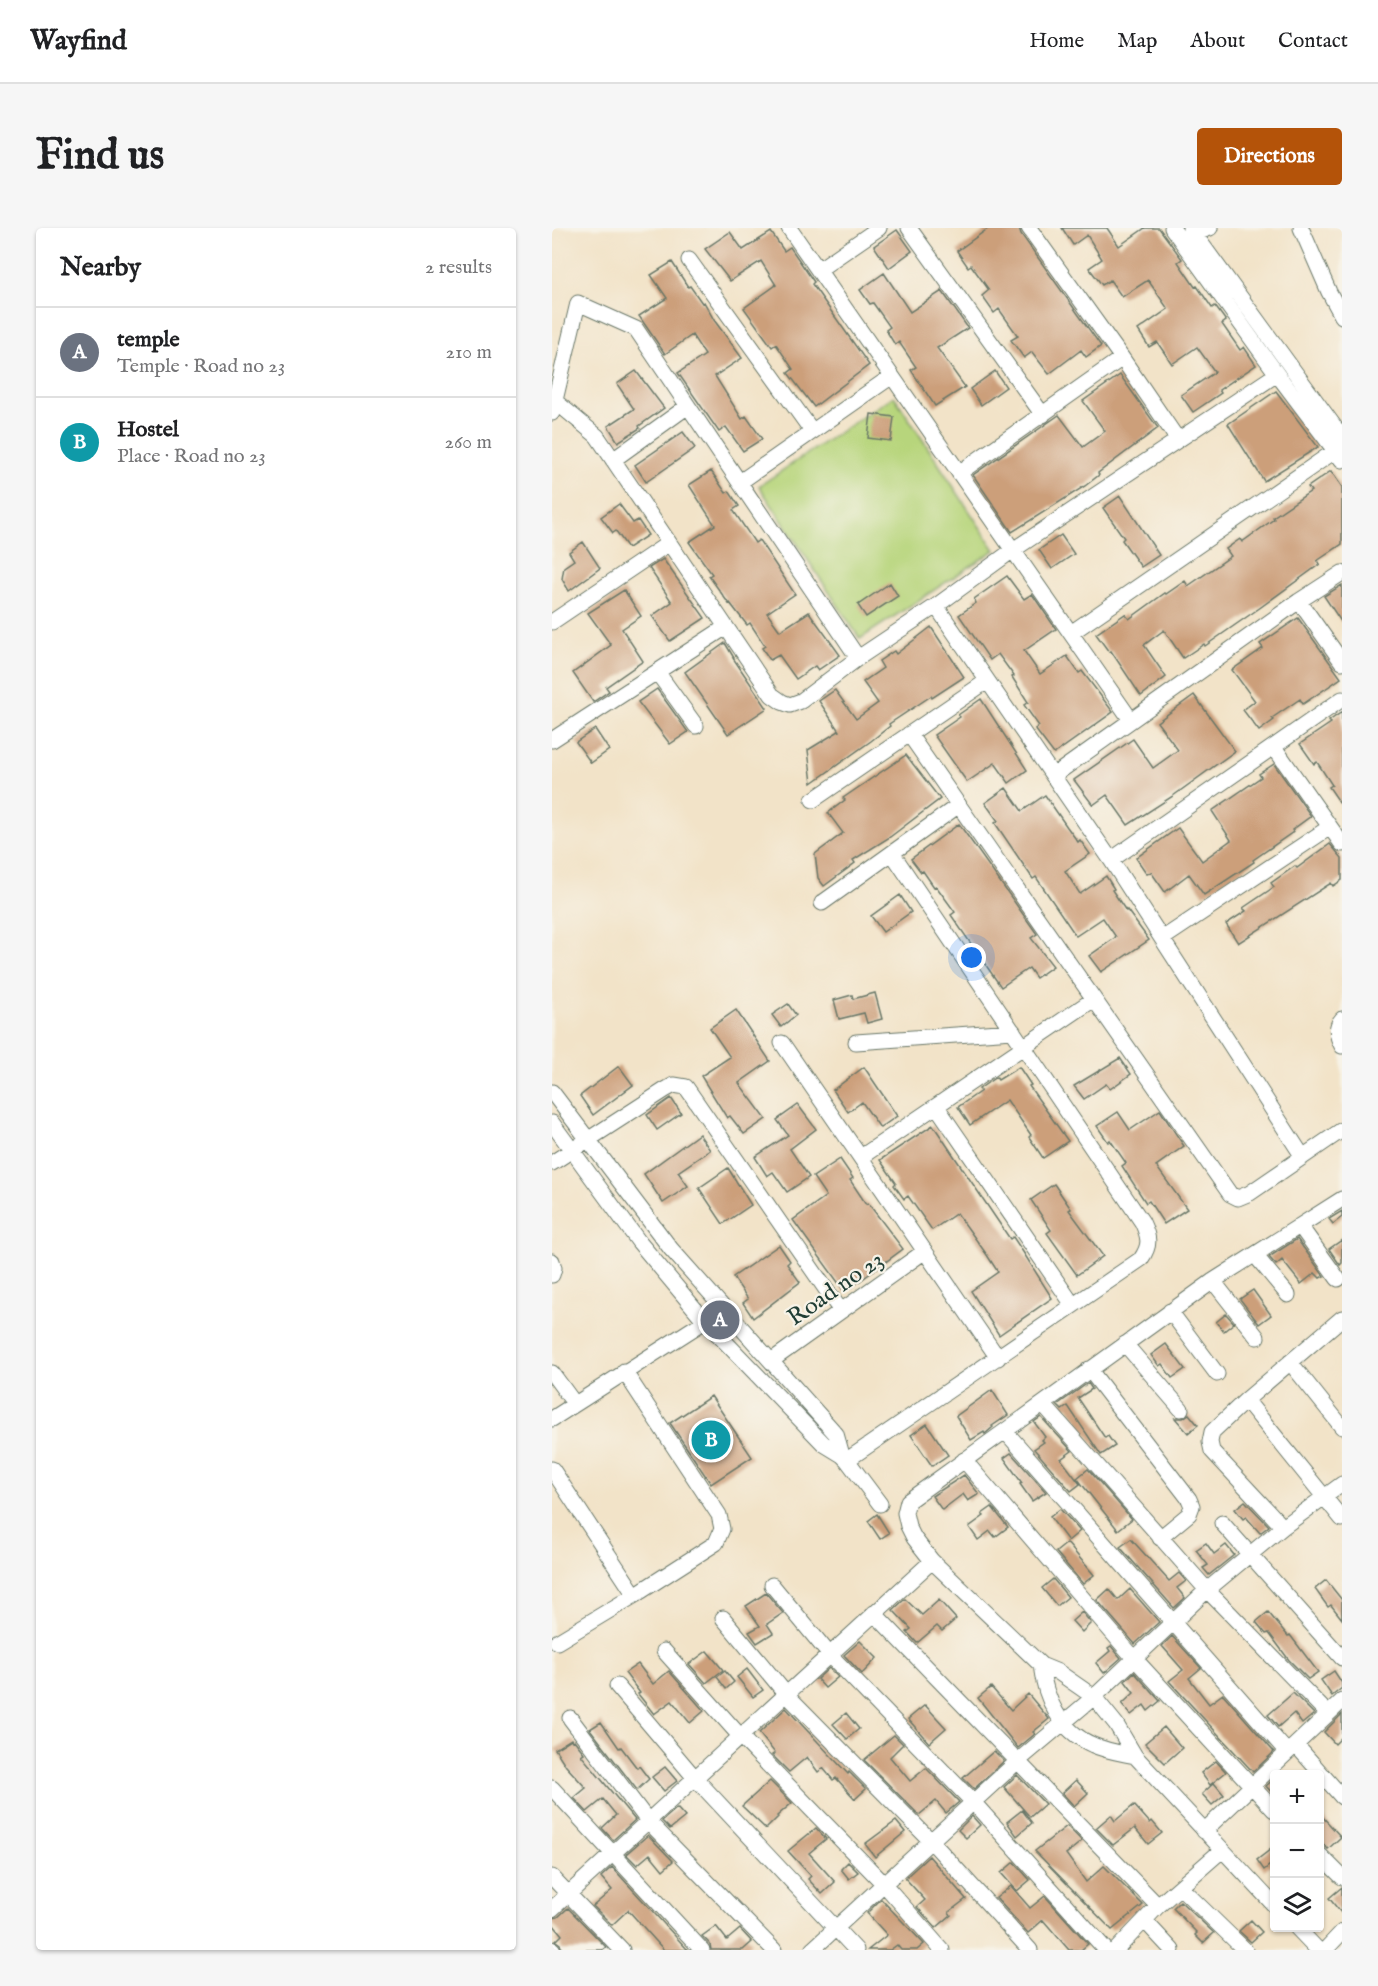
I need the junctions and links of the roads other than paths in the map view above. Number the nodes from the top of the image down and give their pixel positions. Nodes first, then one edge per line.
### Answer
1 (789, 228) edge
2 (879, 228) edge
3 (909, 228) edge
4 (1029, 228) edge
5 (1210, 228) edge
6 (1301, 228) edge
7 (1184, 232) edge
8 (689, 260) dead end
9 (818, 270) junction
10 (1342, 316) edge
11 (1122, 358) junction
12 (1276, 374) junction
13 (892, 376) junction
14 (688, 406) junction
15 (553, 407) edge
16 (1043, 415) junction
17 (812, 431) junction
18 (1178, 440) junction
19 (1340, 448) edge
20 (613, 460) junction
21 (959, 473) junction
22 (740, 482) junction
23 (669, 543) junction
24 (1013, 550) junction
25 (1342, 573) edge
26 (1299, 601) junction
27 (936, 606) junction
28 (552, 622) edge
29 (726, 627) junction
30 (1071, 633) junction
31 (858, 658) junction
32 (1342, 662) edge
33 (657, 672) junction
34 (987, 681) junction
35 (1342, 699) edge
36 (1131, 720) junction
37 (696, 726) dead end
38 (909, 734) junction
39 (552, 740) edge
40 (1274, 747) junction
41 (1053, 776) junction
42 (813, 800) dead end
43 (958, 805) junction
44 (1330, 827) junction
45 (1342, 844) edge
46 (892, 853) junction
47 (1111, 860) junction
48 (822, 903) dead end
49 (1162, 939) junction
50 (1094, 999) junction
51 (1342, 1018) edge
52 (1013, 1031) junction
53 (856, 1042) dead end
54 (782, 1043) dead end
55 (1342, 1046) edge
56 (1023, 1047) junction
57 (552, 1092) edge
58 (937, 1107) junction
59 (552, 1123) edge
60 (1342, 1130) edge
61 (588, 1139) junction
62 (572, 1151) junction
63 (1303, 1156) junction
64 (861, 1157) junction
65 (552, 1163) edge
66 (1342, 1199) edge
67 (1300, 1226) junction
68 (925, 1251) junction
69 (1255, 1255) junction
70 (552, 1261) edge
71 (552, 1275) edge
72 (1338, 1279) dead end
73 (1212, 1281) junction
74 (1288, 1295) dead end
75 (1073, 1305) junction
76 (722, 1307) junction
77 (841, 1311) junction
78 (1170, 1311) junction
79 (705, 1321) junction
80 (1340, 1325) edge
81 (1257, 1338) dead end
82 (1125, 1344) junction
83 (998, 1358) junction
84 (771, 1361) junction
85 (1290, 1362) junction
86 (1089, 1369) junction
87 (624, 1371) junction
88 (552, 1372) edge
89 (1217, 1374) dead end
90 (1246, 1400) junction
91 (574, 1403) junction
92 (1043, 1404) junction
93 (1181, 1409) dead end
94 (552, 1419) edge
95 (1342, 1427) edge
96 (1005, 1431) junction
97 (845, 1458) junction
98 (964, 1460) junction
99 (552, 1469) edge
100 (1342, 1484) edge
101 (1324, 1496) junction
102 (879, 1504) dead end
103 (1342, 1519) edge
104 (1222, 1523) dead end
105 (1283, 1527) junction
106 (1160, 1538) junction
107 (1250, 1554) junction
108 (932, 1561) junction
109 (772, 1585) dead end
110 (1208, 1590) junction
111 (635, 1595) junction
112 (874, 1613) junction
113 (723, 1618) dead end
114 (1172, 1623) junction
115 (557, 1642) dead end
116 (664, 1651) dead end
117 (829, 1654) junction
118 (1134, 1658) junction
119 (1342, 1658) edge
120 (1041, 1665) junction
121 (617, 1686) dead end
122 (786, 1694) junction
123 (1094, 1697) junction
124 (1338, 1707) edge
125 (570, 1718) dead end
126 (1063, 1722) junction
127 (740, 1736) junction
128 (1291, 1748) junction
129 (1135, 1756) junction
130 (1018, 1761) junction
131 (695, 1778) junction
132 (1251, 1786) junction
133 (552, 1788) edge
134 (1342, 1797) edge
135 (973, 1802) junction
136 (1270, 1805) edge
137 (648, 1821) junction
138 (1204, 1831) junction
139 (931, 1841) junction
140 (1222, 1850) junction
141 (612, 1854) junction
142 (1324, 1859) edge
143 (552, 1877) edge
144 (1342, 1877) edge
145 (883, 1883) junction
146 (1180, 1887) junction
147 (568, 1895) junction
148 (1270, 1900) edge
149 (1158, 1906) junction
150 (552, 1909) edge
151 (1145, 1921) junction
152 (835, 1928) junction
153 (1301, 1932) edge
154 (1342, 1932) edge
155 (622, 1950) edge
156 (702, 1950) edge
157 (774, 1950) edge
158 (812, 1950) edge
159 (856, 1950) edge
160 (942, 1950) edge
161 (1030, 1950) edge
162 (1106, 1950) edge
163 (1116, 1950) edge
164 (1172, 1950) edge
165 (1245, 1950) edge
166 (1318, 1950) edge
167 (1325, 1950) edge

1 - 9 street
2 - 9 street
3 - 16 street
4 - 11 street
5 - 7 street
6 - 10 street
7 - 12 street
7 - 19 street
8 - 17 street
9 - 13 street
11 - 16 street
11 - 18 street
12 - 18 street
12 - 19 street
13 - 17 street
13 - 21 street
14 - 15 street
14 - 20 street
14 - 22 street
15 - 20 street
16 - 21 street
17 - 22 street
18 - 24 street
19 - 30 street
20 - 23 street
21 - 24 street
22 - 31 street
23 - 28 street
23 - 29 street
24 - 27 street
24 - 30 street
25 - 26 street
26 - 32 street
26 - 36 street
27 - 31 street
27 - 34 street
29 - 31 street
29 - 33 street
30 - 36 street
33 - 37 street
33 - 39 street
34 - 38 street
34 - 41 street
35 - 40 street
36 - 41 street
38 - 42 street
38 - 43 street
40 - 44 street
40 - 47 street
41 - 47 street
43 - 46 street
43 - 50 street
44 - 45 street
44 - 49 street
46 - 48 street
46 - 52 street
47 - 49 street
49 - 63 street
50 - 56 street
50 - 63 street
51 - 55 street
52 - 53 street
52 - 56 street
54 - 64 street
56 - 58 street
56 - 75 street
57 - 61 street
58 - 64 street
58 - 75 street
59 - 62 street
60 - 63 street
61 - 62 street
61 - 76 street
61 - 77 street
62 - 65 street
62 - 79 street
64 - 68 street
66 - 67 street
67 - 69 street
67 - 72 street
68 - 77 street, Road no 23
68 - 83 street
69 - 73 street
69 - 74 street
70 - 71 street
73 - 78 street
73 - 81 street
75 - 83 street
76 - 79 street
76 - 84 street
77 - 84 street, Road no 23
78 - 82 street
78 - 89 street
79 - 87 street
79 - 97 street
80 - 85 street
82 - 86 street
82 - 93 street
83 - 97 street
84 - 97 street
85 - 90 street
85 - 95 street
86 - 92 street
86 - 106 street
87 - 91 street
87 - 111 street
88 - 91 street
90 - 101 street
90 - 105 street
91 - 94 street
92 - 96 street
92 - 106 street
96 - 98 street
96 - 114 street
97 - 102 street
98 - 108 street
98 - 118 street
99 - 111 street
100 - 101 street
101 - 103 street
101 - 105 street
104 - 107 street
105 - 107 street
106 - 110 street
107 - 110 street
107 - 119 street
108 - 112 street
108 - 120 street
109 - 117 street
110 - 114 street
110 - 124 street
111 - 115 street
112 - 117 street
112 - 130 street
113 - 122 street
114 - 118 street
114 - 128 street
116 - 127 street
117 - 122 street
117 - 135 street
118 - 123 street
118 - 132 street
120 - 123 street
120 - 126 street
121 - 131 street
122 - 127 street
122 - 139 street
123 - 126 street
123 - 129 street
124 - 128 street
125 - 137 street
126 - 129 street
126 - 130 street
127 - 131 street
127 - 145 street
128 - 132 street
128 - 134 street
129 - 138 street
130 - 135 street
130 - 149 street
131 - 137 street
131 - 152 street
132 - 136 street
132 - 138 street
133 - 141 street
135 - 139 street
135 - 162 street
137 - 141 street
137 - 157 street
138 - 140 street
139 - 145 street
139 - 161 street
140 - 146 street
140 - 148 street
141 - 147 street
141 - 156 street
142 - 144 street
143 - 147 street
145 - 152 street
145 - 160 street
146 - 149 street
146 - 165 street
147 - 150 street
147 - 155 street
149 - 151 street
151 - 163 street
151 - 164 street
152 - 158 street
152 - 159 street
153 - 166 street
154 - 167 street

